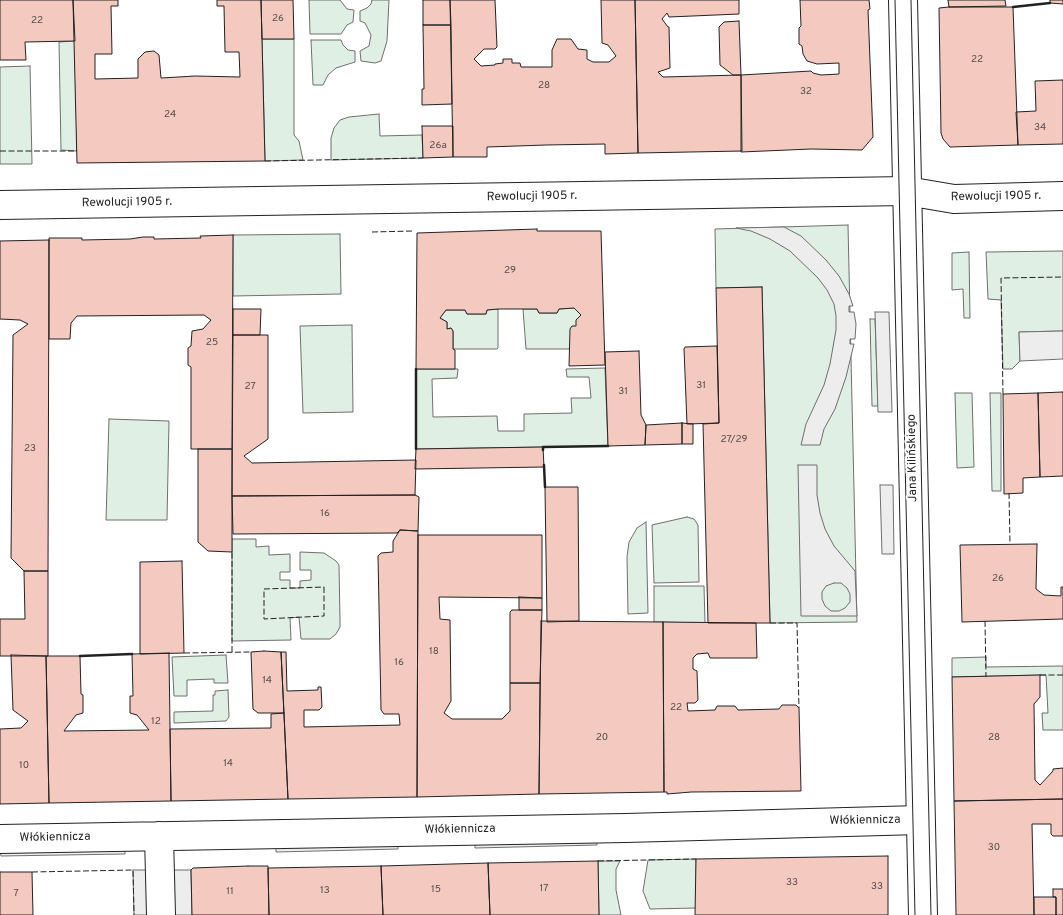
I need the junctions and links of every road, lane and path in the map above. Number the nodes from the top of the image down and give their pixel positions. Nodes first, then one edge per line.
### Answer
1 (903, 0) edge
2 (907, 191) junction
3 (1063, 196) edge
4 (0, 205) edge
5 (920, 820) junction
6 (159, 836) junction
7 (0, 839) edge
8 (161, 915) edge
9 (923, 915) edge

1 - 2 street, Jana Kilińskiego
2 - 3 street, Rewolucji 1905 r.
2 - 4 street, Rewolucji 1905 r.
2 - 5 street, Jana Kilińskiego
5 - 6 street, Włókiennicza
5 - 9 street, Jana Kilińskiego
6 - 7 street, Włókiennicza
6 - 8 street

